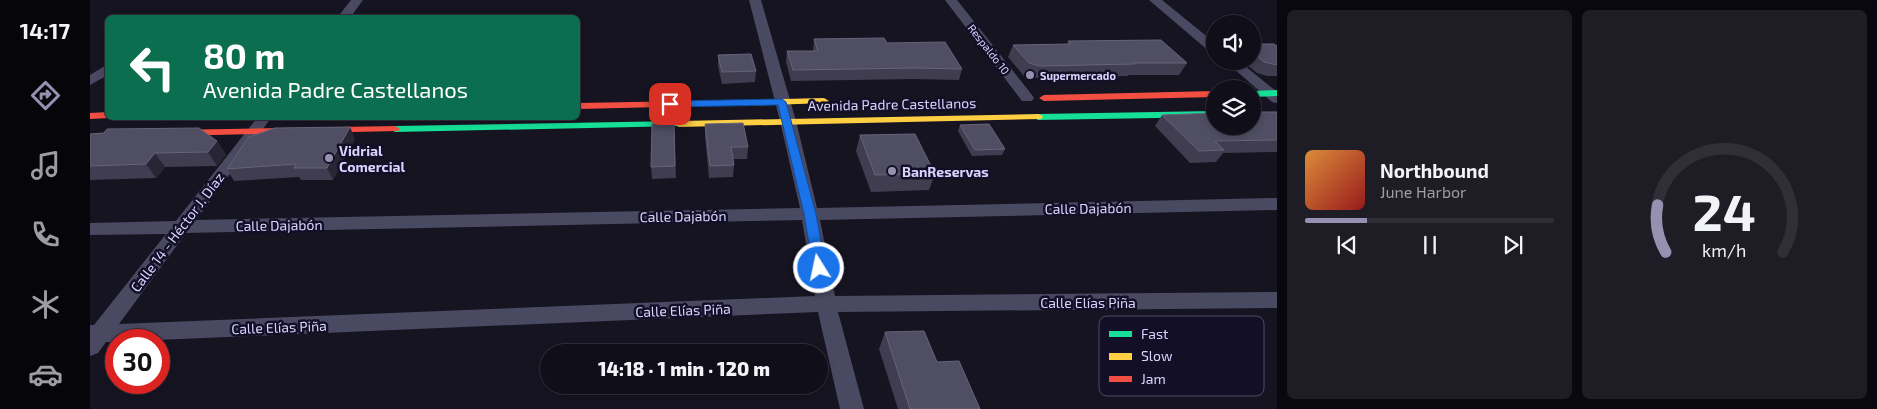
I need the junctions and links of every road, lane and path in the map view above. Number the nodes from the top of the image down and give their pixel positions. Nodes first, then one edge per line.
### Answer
1 (358, 0) edge
2 (755, 0) edge
3 (952, 0) edge
4 (1155, 0) edge
5 (346, 15) edge
6 (1206, 42) edge
7 (105, 70) edge
8 (1242, 70) edge
9 (90, 81) edge
10 (1206, 94) edge
11 (1261, 94) edge
12 (1275, 95) edge
13 (1022, 98) joint
14 (831, 101) dead end
15 (782, 102) junction
16 (580, 106) edge
17 (1206, 114) edge
18 (105, 115) edge
19 (90, 116) edge
20 (788, 121) junction
21 (259, 124) edge
22 (158, 134) edge
23 (1277, 204) edge
24 (810, 214) junction
25 (180, 227) junction
26 (90, 229) edge
27 (1277, 300) edge
28 (826, 304) junction
29 (93, 338) edge
30 (852, 409) edge

1 - 5 street
2 - 15 street
3 - 13 street, Respaldo 10
4 - 6 street
7 - 9 street
8 - 12 street
10 - 13 main road
11 - 12 main road
14 - 15 main road, Avenida Padre Castellanos
15 - 16 main road, Avenida Padre Castellanos
15 - 20 street
17 - 20 main road, Avenida Padre Castellanos
18 - 19 main road
20 - 21 main road, Avenida Padre Castellanos
20 - 24 street
21 - 22 main road, Avenida Padre Castellanos
21 - 25 street, Calle 14 - Héctor J. Díaz
23 - 24 street, Calle Dajabón
24 - 25 street, Calle Dajabón
24 - 28 street
25 - 26 street, Calle Dajabón
25 - 29 street, Calle 14 - Héctor J. Díaz
27 - 28 street, Calle Elías Piña
28 - 29 street, Calle Elías Piña
28 - 30 street

